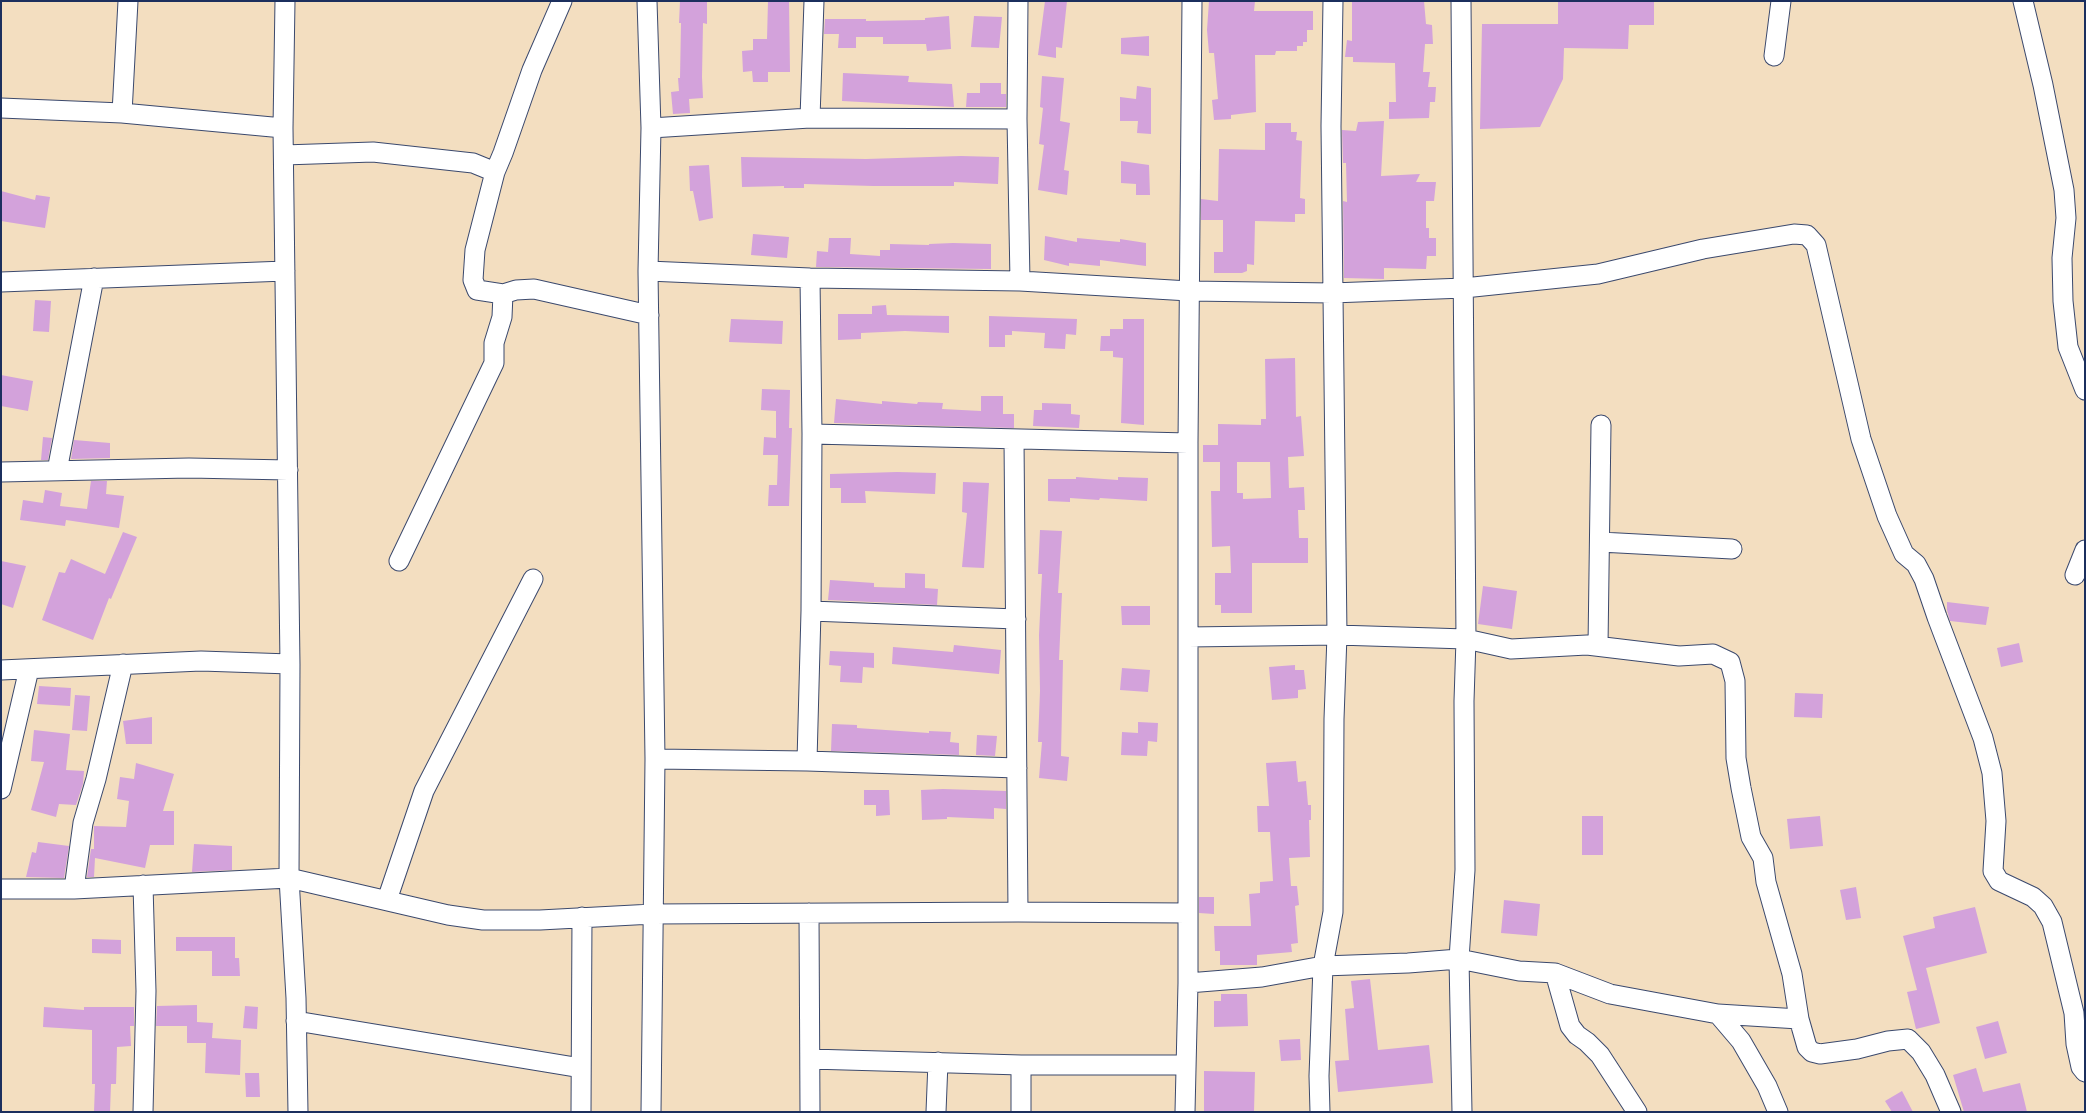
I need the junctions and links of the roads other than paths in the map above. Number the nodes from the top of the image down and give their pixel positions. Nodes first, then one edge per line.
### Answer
1 (128, 1) edge
2 (285, 1) edge
3 (562, 1) edge
4 (647, 1) edge
5 (814, 1) edge
6 (1018, 1) edge
7 (1192, 1) edge
8 (1333, 1) edge
9 (1461, 1) edge
10 (1781, 1) edge
11 (2023, 1) edge
12 (1774, 56) dead end
13 (1, 108) edge
14 (122, 113) junction
15 (810, 118) junction
16 (1017, 119) junction
17 (284, 128) junction
18 (652, 128) junction
19 (284, 155) junction
20 (495, 172) junction
21 (285, 271) junction
22 (648, 271) junction
23 (94, 278) junction
24 (810, 278) junction
25 (1, 282) edge
26 (1020, 282) junction
27 (1464, 288) junction
28 (1189, 291) junction
29 (1332, 293) junction
30 (503, 294) junction
31 (649, 315) junction
32 (2084, 381) edge
33 (1601, 425) dead end
34 (812, 434) junction
35 (1014, 439) junction
36 (1188, 443) junction
37 (288, 470) junction
38 (56, 471) junction
39 (1, 472) edge
40 (1600, 542) junction
41 (1732, 549) dead end
42 (2085, 550) edge
43 (399, 561) dead end
44 (2075, 575) dead end
45 (533, 579) dead end
46 (811, 611) junction
47 (1016, 619) junction
48 (1337, 635) junction
49 (1188, 637) junction
50 (1466, 638) junction
51 (1598, 646) junction
52 (123, 664) junction
53 (290, 664) junction
54 (29, 669) junction
55 (1, 670) edge
56 (654, 759) junction
57 (807, 761) junction
58 (1017, 768) junction
59 (1, 788) edge
60 (289, 878) junction
61 (143, 885) junction
62 (1, 889) edge
63 (74, 889) junction
64 (387, 900) junction
65 (1018, 912) junction
66 (809, 913) junction
67 (1188, 913) junction
68 (652, 914) junction
69 (582, 917) junction
70 (1458, 959) junction
71 (1323, 966) junction
72 (1555, 973) junction
73 (1188, 982) junction
74 (1718, 1014) junction
75 (1799, 1019) junction
76 (296, 1021) junction
77 (810, 1059) junction
78 (938, 1062) junction
79 (1186, 1065) junction
80 (1020, 1066) junction
81 (581, 1068) junction
82 (2085, 1072) edge
83 (142, 1112) edge
84 (298, 1112) edge
85 (581, 1112) edge
86 (651, 1112) edge
87 (810, 1112) edge
88 (936, 1112) edge
89 (1021, 1112) edge
90 (1185, 1112) edge
91 (1320, 1112) edge
92 (1462, 1112) edge
93 (1637, 1112) edge
94 (1778, 1112) edge
95 (1951, 1112) edge

1 - 14 street
2 - 17 street
3 - 20 street
4 - 18 street
5 - 15 street
6 - 16 street
7 - 28 street
8 - 29 street
9 - 27 street
10 - 12 street
11 - 32 street
13 - 14 street
14 - 17 street
15 - 16 street
15 - 18 street
16 - 26 street
17 - 19 street
18 - 22 street
19 - 20 street
19 - 21 street
20 - 30 street
21 - 23 street
21 - 37 street
22 - 24 street
22 - 31 street
23 - 25 street
23 - 38 street
24 - 26 street
24 - 34 street
26 - 28 street
27 - 29 street
27 - 50 street
27 - 82 street
28 - 29 street
28 - 36 street
29 - 48 street
30 - 31 street
30 - 43 street
31 - 56 street
33 - 40 street
34 - 35 street
34 - 46 street
35 - 36 street
35 - 47 street
36 - 49 street
37 - 38 street
37 - 53 street
38 - 39 street
40 - 41 street
40 - 51 street
42 - 44 street
45 - 64 street
46 - 47 street
46 - 57 street
47 - 58 street
48 - 49 street
48 - 50 street
48 - 71 street
49 - 67 street
50 - 51 street
50 - 70 street
51 - 75 street
52 - 53 street
52 - 54 street
52 - 63 street
53 - 60 street
54 - 55 street
54 - 59 street
56 - 57 street
56 - 68 street
57 - 58 street
58 - 65 street
60 - 61 street
60 - 64 street
60 - 76 street
61 - 63 street
61 - 83 street
62 - 63 street
64 - 69 street
65 - 66 street
65 - 67 street
66 - 68 street
66 - 77 street
67 - 73 street
68 - 69 street
68 - 86 street
69 - 81 street
70 - 71 street
70 - 72 street
70 - 92 street
71 - 73 street
71 - 91 street
72 - 74 street
72 - 93 street
73 - 79 street
74 - 75 street
74 - 94 street
75 - 95 street
76 - 81 street
76 - 84 street
77 - 78 street
77 - 87 street
78 - 80 street
78 - 88 street
79 - 80 street
79 - 90 street
80 - 89 street
81 - 85 street

